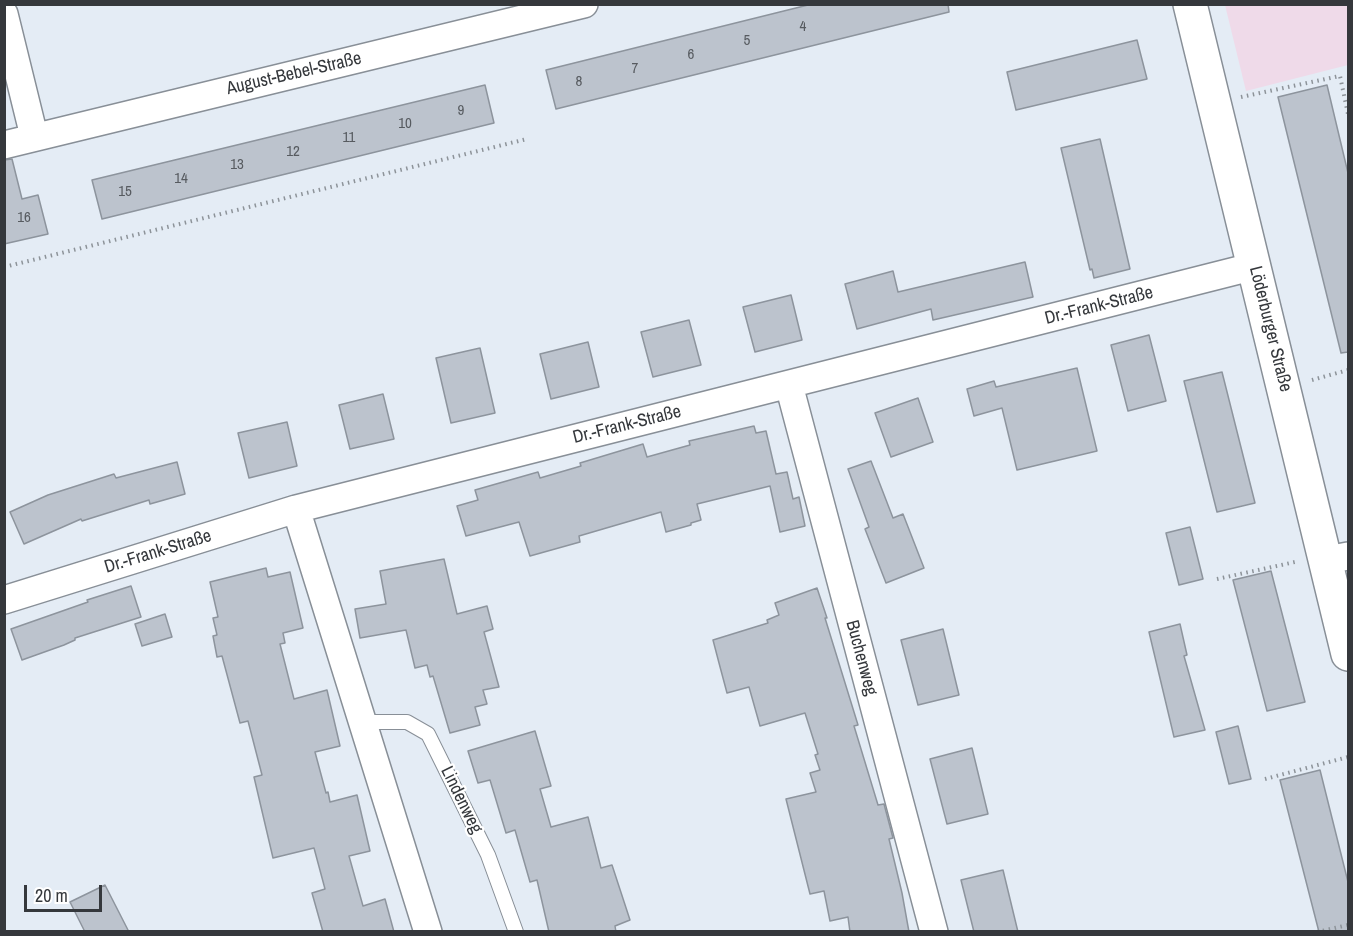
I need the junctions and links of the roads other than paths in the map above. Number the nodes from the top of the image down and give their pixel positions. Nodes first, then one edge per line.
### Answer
1 (584, 4) edge
2 (1190, 4) edge
3 (4, 14) edge
4 (34, 136) junction
5 (4, 145) edge
6 (1255, 266) junction
7 (789, 385) junction
8 (296, 509) junction
9 (1338, 558) edge
10 (4, 600) edge
11 (1348, 654) edge
12 (363, 722) junction
13 (428, 932) edge
14 (516, 932) edge
15 (934, 932) edge

1 - 4 street, August-Bebel-Straße
2 - 6 street, Löderburger Straße
3 - 4 street
4 - 5 street, August-Bebel-Straße
6 - 7 street, Dr.-Frank-Straße
6 - 9 street, Löderburger Straße
7 - 8 street, Dr.-Frank-Straße
7 - 15 street, Buchenweg
8 - 10 street, Dr.-Frank-Straße
8 - 12 street
9 - 11 street, Löderburger Straße
12 - 13 street
12 - 14 lane, Lindenweg

